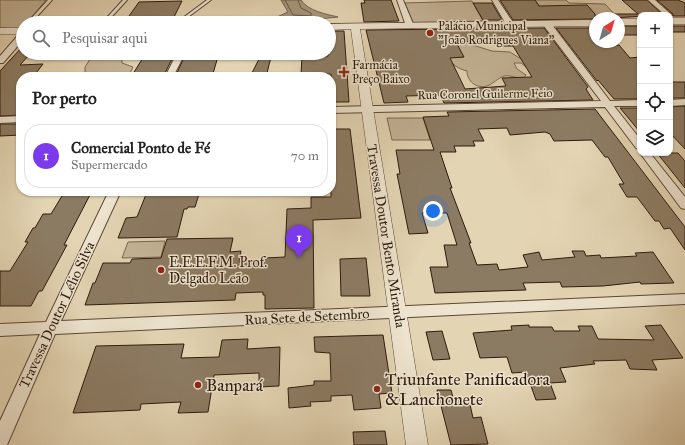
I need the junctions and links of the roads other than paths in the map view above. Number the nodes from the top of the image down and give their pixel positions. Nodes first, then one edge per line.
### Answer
1 (50, 0) edge
2 (125, 0) edge
3 (209, 0) edge
4 (495, 0) edge
5 (651, 0) edge
6 (401, 2) edge
7 (35, 16) edge
8 (110, 16) edge
9 (187, 16) edge
10 (674, 19) edge
11 (625, 22) edge
12 (637, 22) edge
13 (589, 23) edge
14 (510, 24) junction
15 (547, 24) junction
16 (410, 26) junction
17 (336, 27) edge
18 (355, 27) junction
19 (0, 31) edge
20 (16, 31) edge
21 (16, 43) edge
22 (178, 60) edge
23 (0, 61) edge
24 (172, 72) edge
25 (685, 102) edge
26 (637, 103) edge
27 (673, 103) edge
28 (608, 104) junction
29 (368, 109) junction
30 (336, 110) edge
31 (16, 119) edge
32 (0, 120) edge
33 (637, 142) edge
34 (647, 156) edge
35 (113, 196) edge
36 (685, 205) edge
37 (685, 299) edge
38 (398, 313) junction
39 (50, 329) junction
40 (0, 330) edge
41 (0, 440) edge
42 (417, 445) edge

1 - 7 lane
2 - 8 lane
3 - 9 lane
4 - 14 street
5 - 10 street
6 - 16 street
11 - 12 street
13 - 15 street
14 - 15 street
14 - 16 street
15 - 28 street
16 - 18 street
17 - 18 street
18 - 29 street, Travessa Doutor Bento Miranda
19 - 20 street
21 - 23 street
22 - 24 street
25 - 27 street
26 - 28 street, Rua Coronel Guilerme Feio
28 - 29 street, Rua Coronel Guilerme Feio
28 - 33 street
29 - 30 street, Rua Coronel Guilerme Feio
29 - 38 street, Travessa Doutor Bento Miranda
31 - 32 street
34 - 36 street
35 - 39 street, Travessa Doutor Lélio Silva
37 - 38 street, Rua Sete de Setembro
38 - 39 street, Rua Sete de Setembro
38 - 42 street, Travessa Doutor Bento Miranda
39 - 40 street, Rua Sete de Setembro
39 - 41 street, Travessa Doutor Lélio Silva

